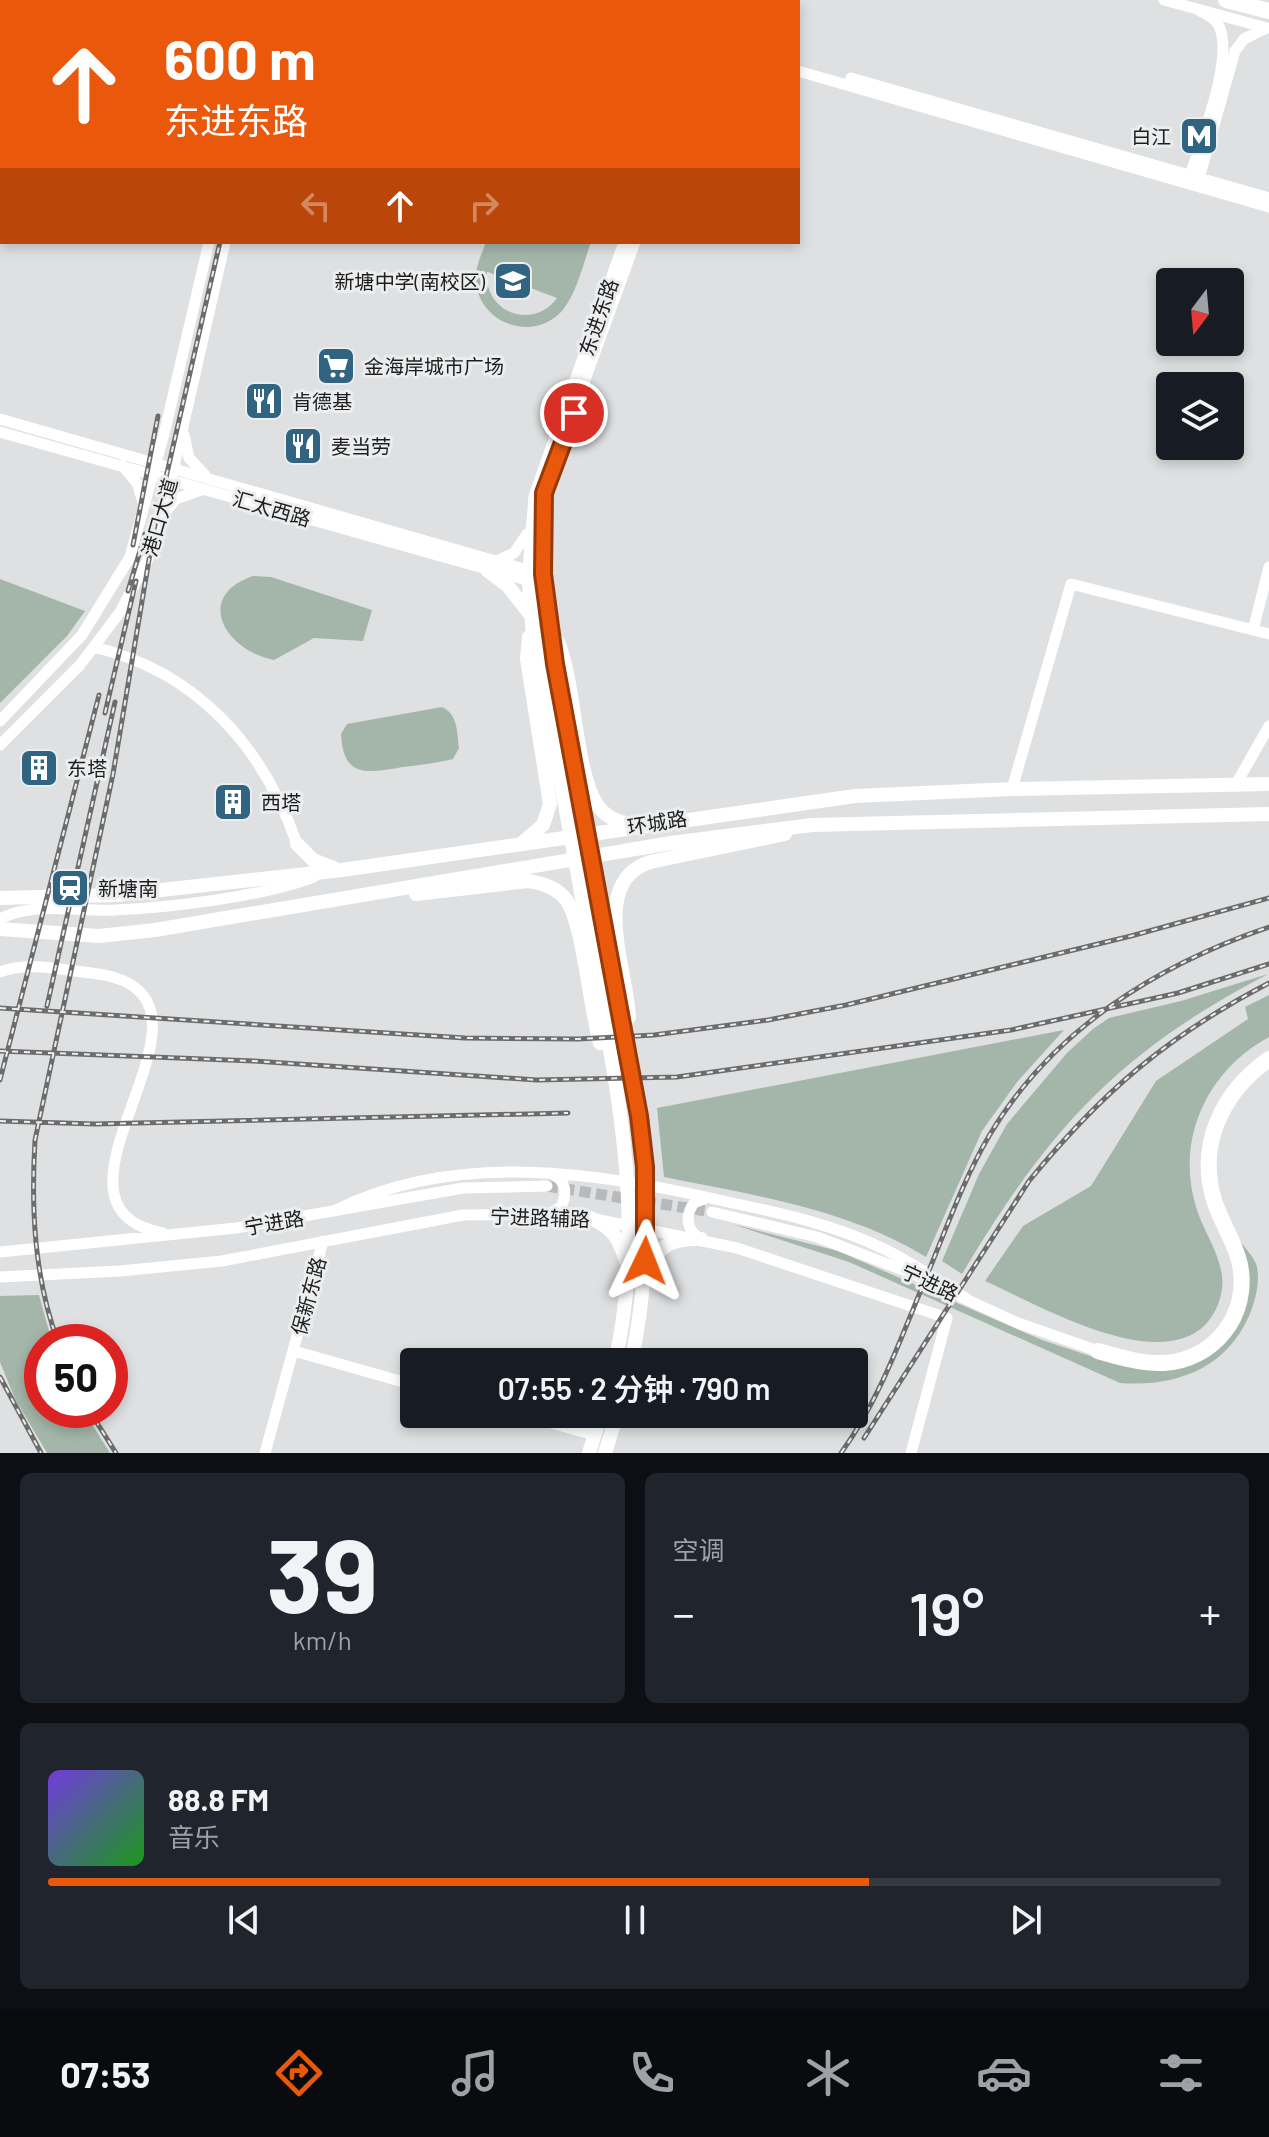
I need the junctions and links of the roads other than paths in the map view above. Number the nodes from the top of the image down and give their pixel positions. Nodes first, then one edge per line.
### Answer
1 (1164, 0) edge
2 (1226, 0) edge
3 (1200, 11) junction
4 (1268, 23) edge
5 (800, 64) edge
6 (800, 72) edge
7 (1193, 181) junction
8 (1269, 198) edge
9 (1269, 207) edge
10 (209, 244) edge
11 (225, 244) edge
12 (623, 244) edge
13 (634, 244) edge
14 (0, 419) edge
15 (183, 429) junction
16 (165, 430) junction
17 (0, 432) edge
18 (133, 456) junction
19 (122, 465) junction
20 (156, 468) junction
21 (173, 473) junction
22 (210, 484) junction
23 (145, 509) junction
24 (163, 515) junction
25 (529, 530) junction
26 (491, 566) junction
27 (1269, 567) edge
28 (536, 578) junction
29 (531, 620) junction
30 (1253, 630) junction
31 (1269, 634) edge
32 (94, 647) junction
33 (0, 721) edge
34 (1269, 726) edge
35 (0, 745) edge
36 (568, 780) junction
37 (1269, 784) edge
38 (1235, 786) junction
39 (1016, 789) junction
40 (1269, 814) edge
41 (666, 820) junction
42 (812, 825) junction
43 (638, 826) junction
44 (565, 837) junction
45 (671, 843) junction
46 (297, 844) junction
47 (521, 844) junction
48 (570, 859) junction
49 (336, 870) junction
50 (276, 876) junction
51 (376, 893) junction
52 (0, 898) edge
53 (0, 919) edge
54 (0, 929) edge
55 (0, 972) edge
56 (1269, 1059) edge
57 (631, 1069) junction
58 (616, 1084) junction
59 (547, 1172) junction
60 (627, 1174) junction
61 (646, 1185) junction
62 (547, 1186) tunnel mouth
63 (711, 1198) junction
64 (336, 1210) junction
65 (712, 1212) tunnel mouth
66 (545, 1214) junction
67 (590, 1218) junction
68 (630, 1225) junction
69 (646, 1228) junction
70 (189, 1235) junction
71 (701, 1239) junction
72 (323, 1241) junction
73 (0, 1252) edge
74 (0, 1277) edge
75 (636, 1282) junction
76 (967, 1299) junction
77 (619, 1348) edge
78 (632, 1348) edge
79 (294, 1351) junction
80 (1098, 1351) joint
81 (400, 1381) edge
82 (569, 1428) edge
83 (596, 1428) edge
84 (613, 1428) edge
85 (594, 1435) junction
86 (265, 1453) edge
87 (586, 1453) edge
88 (605, 1453) edge
89 (911, 1453) edge

1 - 3 street
2 - 4 highway
3 - 4 street
3 - 7 street
4 - 7 street
5 - 7 street
6 - 7 street
7 - 8 street
7 - 9 street
10 - 16 street, 港口大道
11 - 15 street, 港口大道
12 - 25 street, 东进东路
13 - 28 street, 东进东路
14 - 18 street, 汇太西路
15 - 21 street, 港口大道
15 - 22 street
16 - 18 street
16 - 20 street, 港口大道
17 - 19 street, 汇太西路
18 - 20 street, 汇太西路
19 - 20 street, 汇太西路
19 - 23 street
20 - 21 street, 汇太西路
20 - 23 street, 港口大道
21 - 22 street, 汇太西路
21 - 24 street, 港口大道
22 - 24 street
22 - 26 street, 汇太西路
23 - 33 street, 港口大道
24 - 32 street, 港口大道
25 - 26 street
25 - 28 street, 东进东路
26 - 28 street, 汇太西路
26 - 29 main road
27 - 30 street
28 - 29 main road, 东进东路
28 - 36 main road, 东进东路
29 - 36 main road, 东进东路
30 - 31 street
30 - 39 street
32 - 35 street, 港口大道
32 - 46 street
34 - 38 street
36 - 43 main road
36 - 47 main road
36 - 57 main road
36 - 58 main road
37 - 38 main road, 环城路
38 - 39 main road, 环城路
39 - 41 main road, 环城路
40 - 42 main road
41 - 43 main road, 环城路
41 - 45 main road
42 - 45 main road, 环城路
42 - 57 main road
43 - 44 main road, 环城路
44 - 47 main road, 环城路
44 - 48 main road
45 - 48 main road, 环城路
46 - 49 main road
46 - 50 main road
47 - 49 main road, 环城路
48 - 51 main road, 环城路
49 - 50 main road, 环城路
49 - 53 street
50 - 52 main road, 环城路
51 - 54 main road, 环城路
51 - 58 main road
55 - 70 street
56 - 80 highway
57 - 61 main road
58 - 60 main road
59 - 60 street
59 - 64 street
59 - 66 street
60 - 61 street
60 - 68 main road
61 - 63 street
61 - 69 main road
62 - 64 street, 宁进路
63 - 71 street
63 - 76 street
64 - 70 street, 宁进路
65 - 76 street, 宁进路
66 - 67 street, 宁进路辅路
66 - 72 street, 宁进路辅路
67 - 68 street, 宁进路辅路
67 - 75 main road
68 - 69 street, 宁进路辅路
68 - 75 main road
69 - 71 street, 宁进路辅路
69 - 75 main road
70 - 73 street, 宁进路
71 - 75 main road
71 - 89 street, 宁进路辅路
72 - 74 street, 宁进路辅路
72 - 79 street, 保新东路
75 - 77 main road
75 - 78 main road
76 - 80 street, 宁进路
79 - 81 street, 保新东路
79 - 86 street, 保新东路
82 - 85 street
83 - 85 main road
84 - 88 main road
85 - 87 main road

